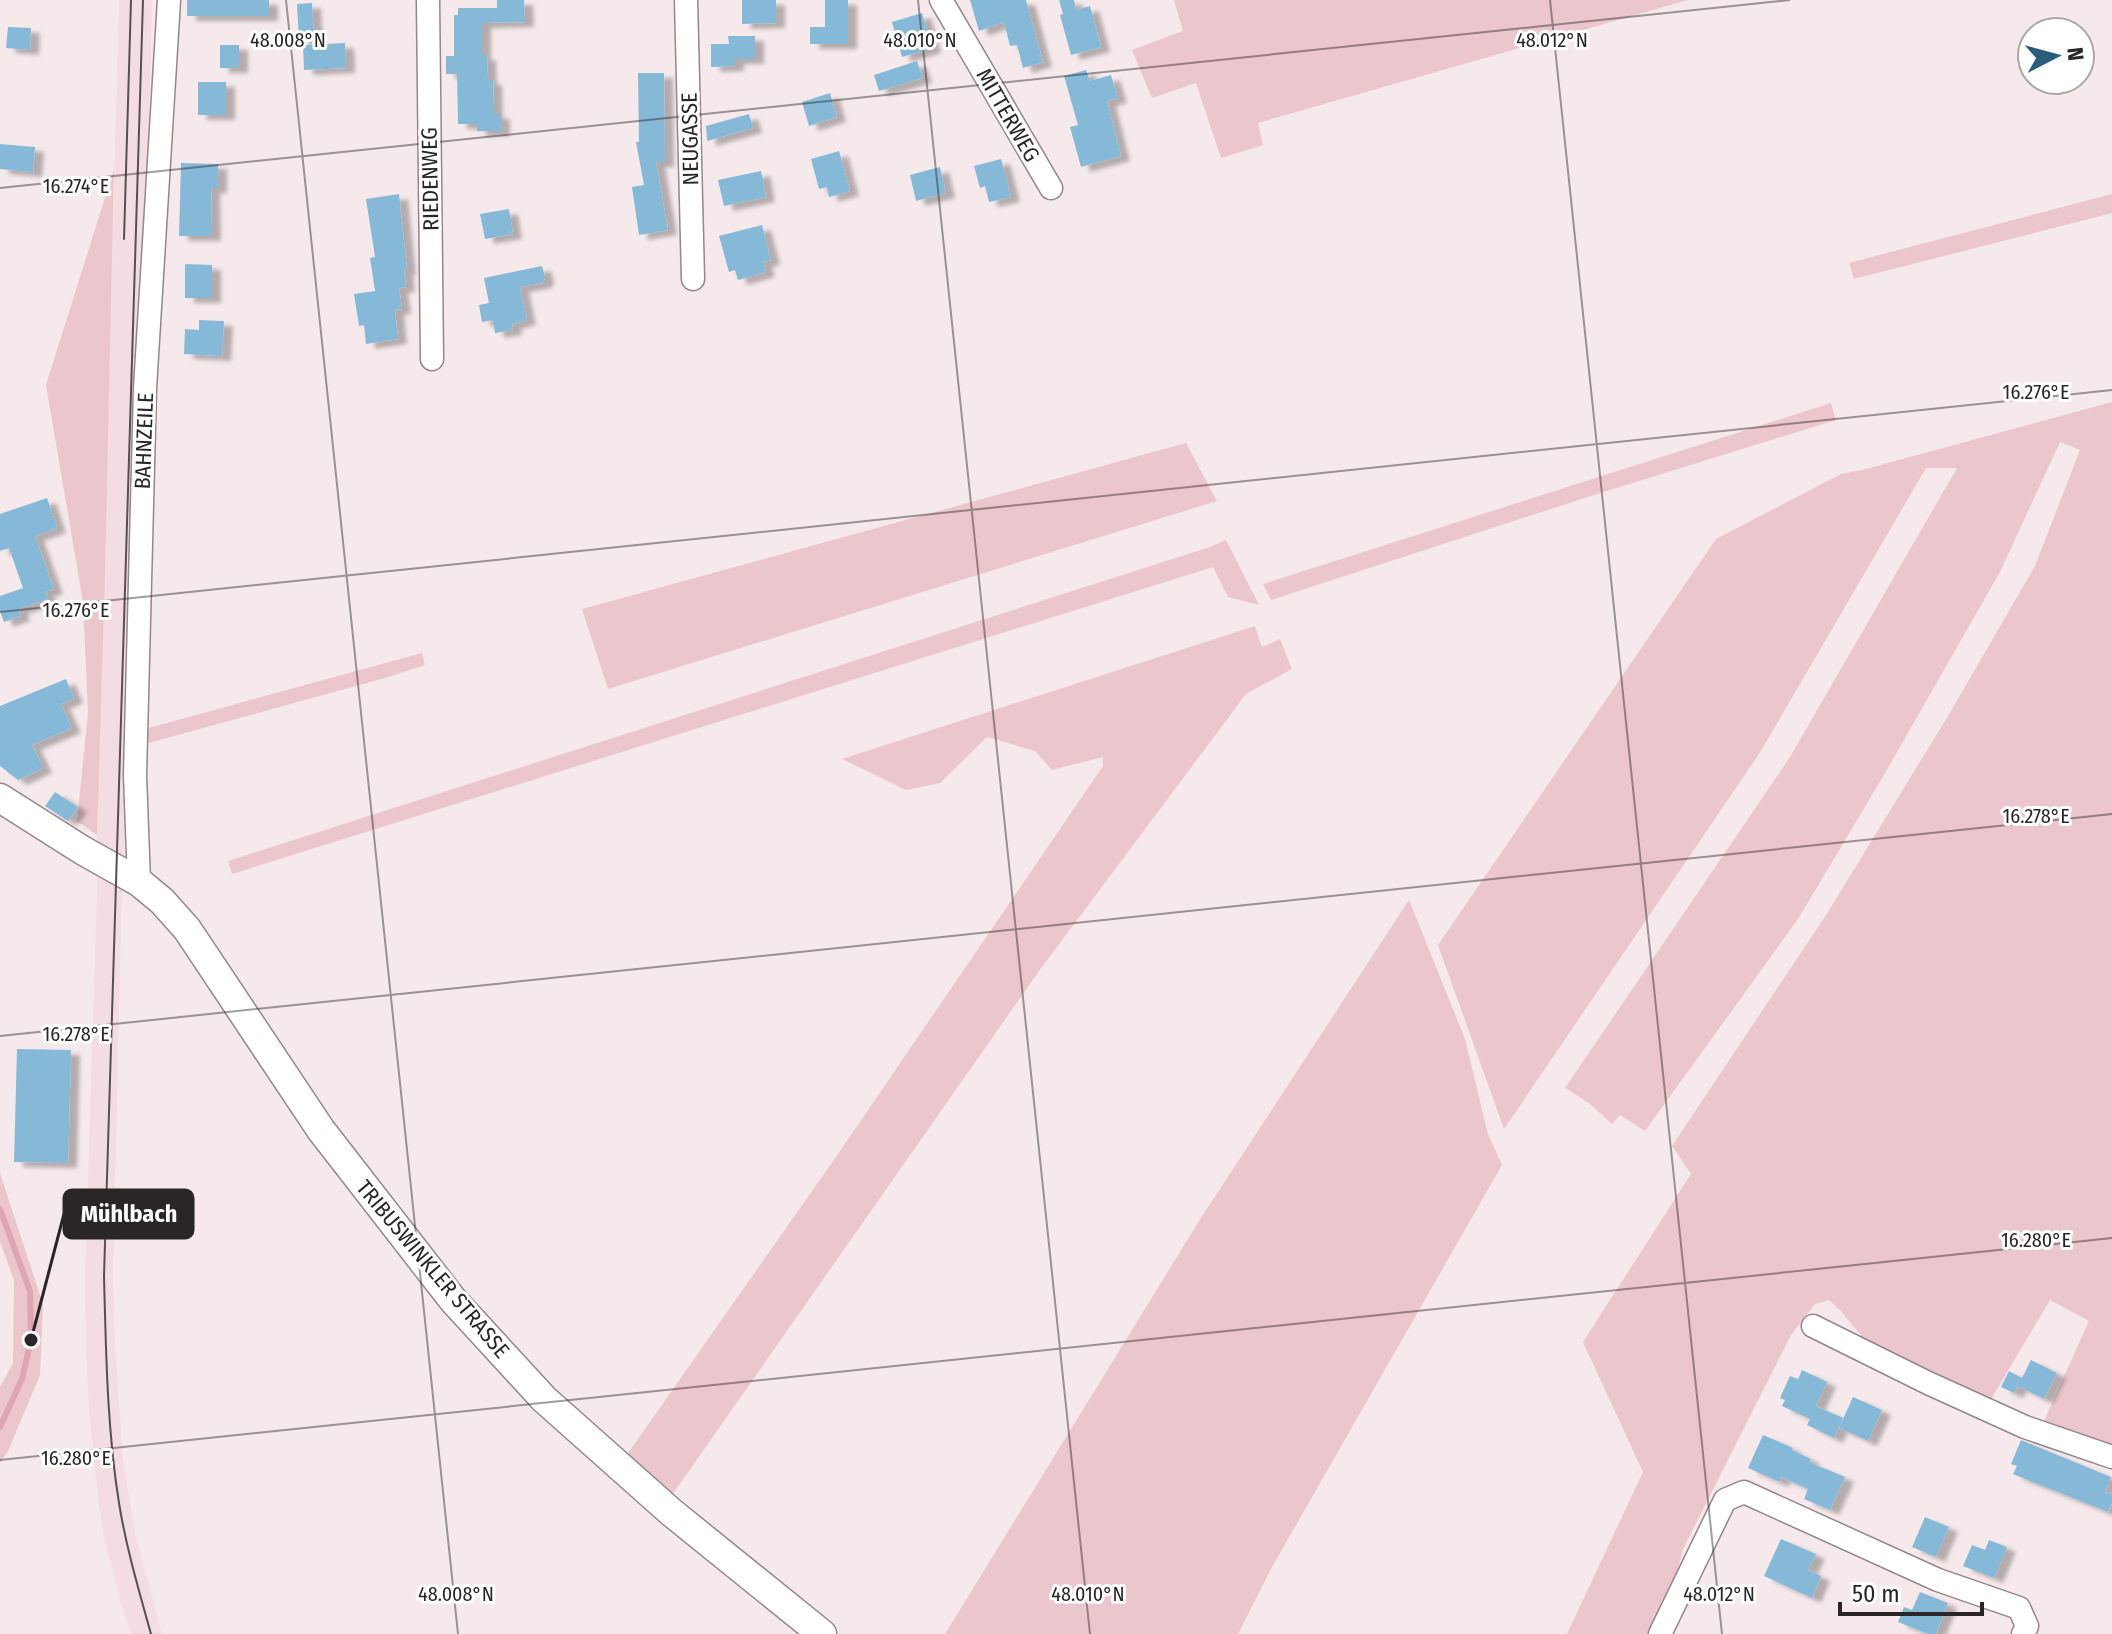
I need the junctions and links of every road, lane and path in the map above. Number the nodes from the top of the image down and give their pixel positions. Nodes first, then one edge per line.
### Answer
1 (169, 0) edge
2 (428, 0) edge
3 (686, 0) edge
4 (941, 0) edge
5 (1051, 188) dead end
6 (693, 279) dead end
7 (432, 359) dead end
8 (0, 798) edge
9 (139, 882) junction
10 (1813, 1326) dead end
11 (2112, 1457) edge
12 (822, 1634) edge
13 (1660, 1634) edge
14 (2023, 1634) edge

1 - 9 street, BAHNZEILE
2 - 7 street, RIEDENWEG
3 - 6 street, NEUGASSE
4 - 5 street, MITTERWEG
8 - 9 street, TRIBUSWINKLER STRASSE
9 - 12 street, TRIBUSWINKLER STRASSE
10 - 11 street
13 - 14 street

